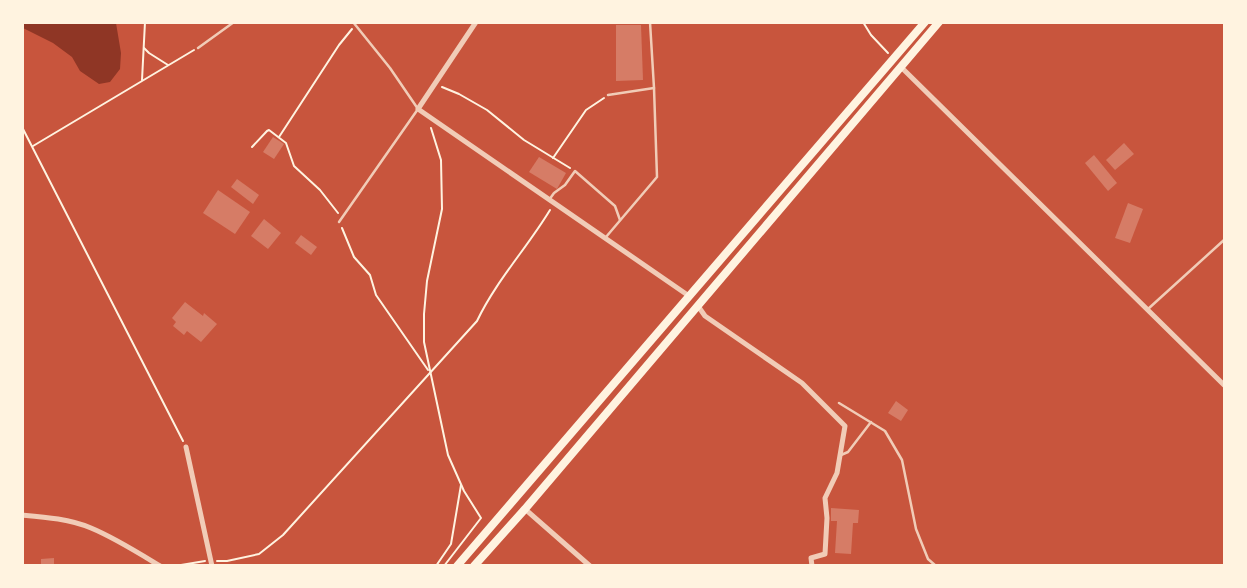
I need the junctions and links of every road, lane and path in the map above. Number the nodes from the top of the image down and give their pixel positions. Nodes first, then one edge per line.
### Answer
1 (145, 22) edge
2 (234, 22) edge
3 (476, 22) edge
4 (650, 22) edge
5 (863, 22) edge
6 (925, 22) edge
7 (940, 22) edge
8 (354, 24) edge
9 (144, 48) junction
10 (198, 48) joint
11 (885, 50) dead end
12 (168, 65) junction
13 (901, 67) junction
14 (141, 82) junction
15 (434, 84) junction
16 (654, 88) junction
17 (608, 95) joint
18 (418, 109) junction
19 (426, 114) junction
20 (22, 127) edge
21 (279, 137) junction
22 (33, 146) junction
23 (252, 147) dead end
24 (553, 158) junction
25 (575, 171) junction
26 (549, 200) junction
27 (555, 204) junction
28 (620, 220) junction
29 (340, 221) junction
30 (606, 238) junction
31 (1224, 240) edge
32 (689, 296) junction
33 (698, 306) junction
34 (1148, 309) junction
35 (430, 372) junction
36 (1224, 385) edge
37 (839, 403) dead end
38 (871, 422) junction
39 (186, 447) joint
40 (840, 455) junction
41 (461, 485) junction
42 (524, 510) junction
43 (22, 515) edge
44 (211, 563) edge
45 (160, 566) edge
46 (175, 566) edge
47 (436, 566) edge
48 (444, 566) edge
49 (457, 566) edge
50 (474, 566) edge
51 (590, 566) edge
52 (812, 566) edge
53 (936, 566) edge

1 - 9 path
2 - 10 lane
3 - 15 street
4 - 16 lane
5 - 11 path
6 - 32 main road
7 - 13 main road
8 - 18 lane
8 - 21 path
9 - 12 path
9 - 14 path
10 - 12 path
12 - 14 path
13 - 33 main road
13 - 34 street
14 - 22 path
15 - 18 street
15 - 24 path
16 - 17 lane
16 - 28 lane
17 - 24 path
18 - 19 street
18 - 29 lane
19 - 26 street
19 - 35 path
20 - 22 path
21 - 23 path
21 - 29 path
22 - 39 path
24 - 25 path
25 - 26 lane
25 - 28 lane
26 - 27 street
27 - 30 street
27 - 35 path
28 - 30 lane
29 - 35 path
30 - 32 street
31 - 34 lane
32 - 49 main road
33 - 40 street
33 - 42 main road
34 - 36 street
35 - 41 path
35 - 44 path
37 - 38 lane
38 - 40 lane
38 - 53 lane
39 - 44 street
40 - 52 street
41 - 47 path
41 - 48 path
42 - 50 main road
42 - 51 street
43 - 45 street
44 - 46 path

